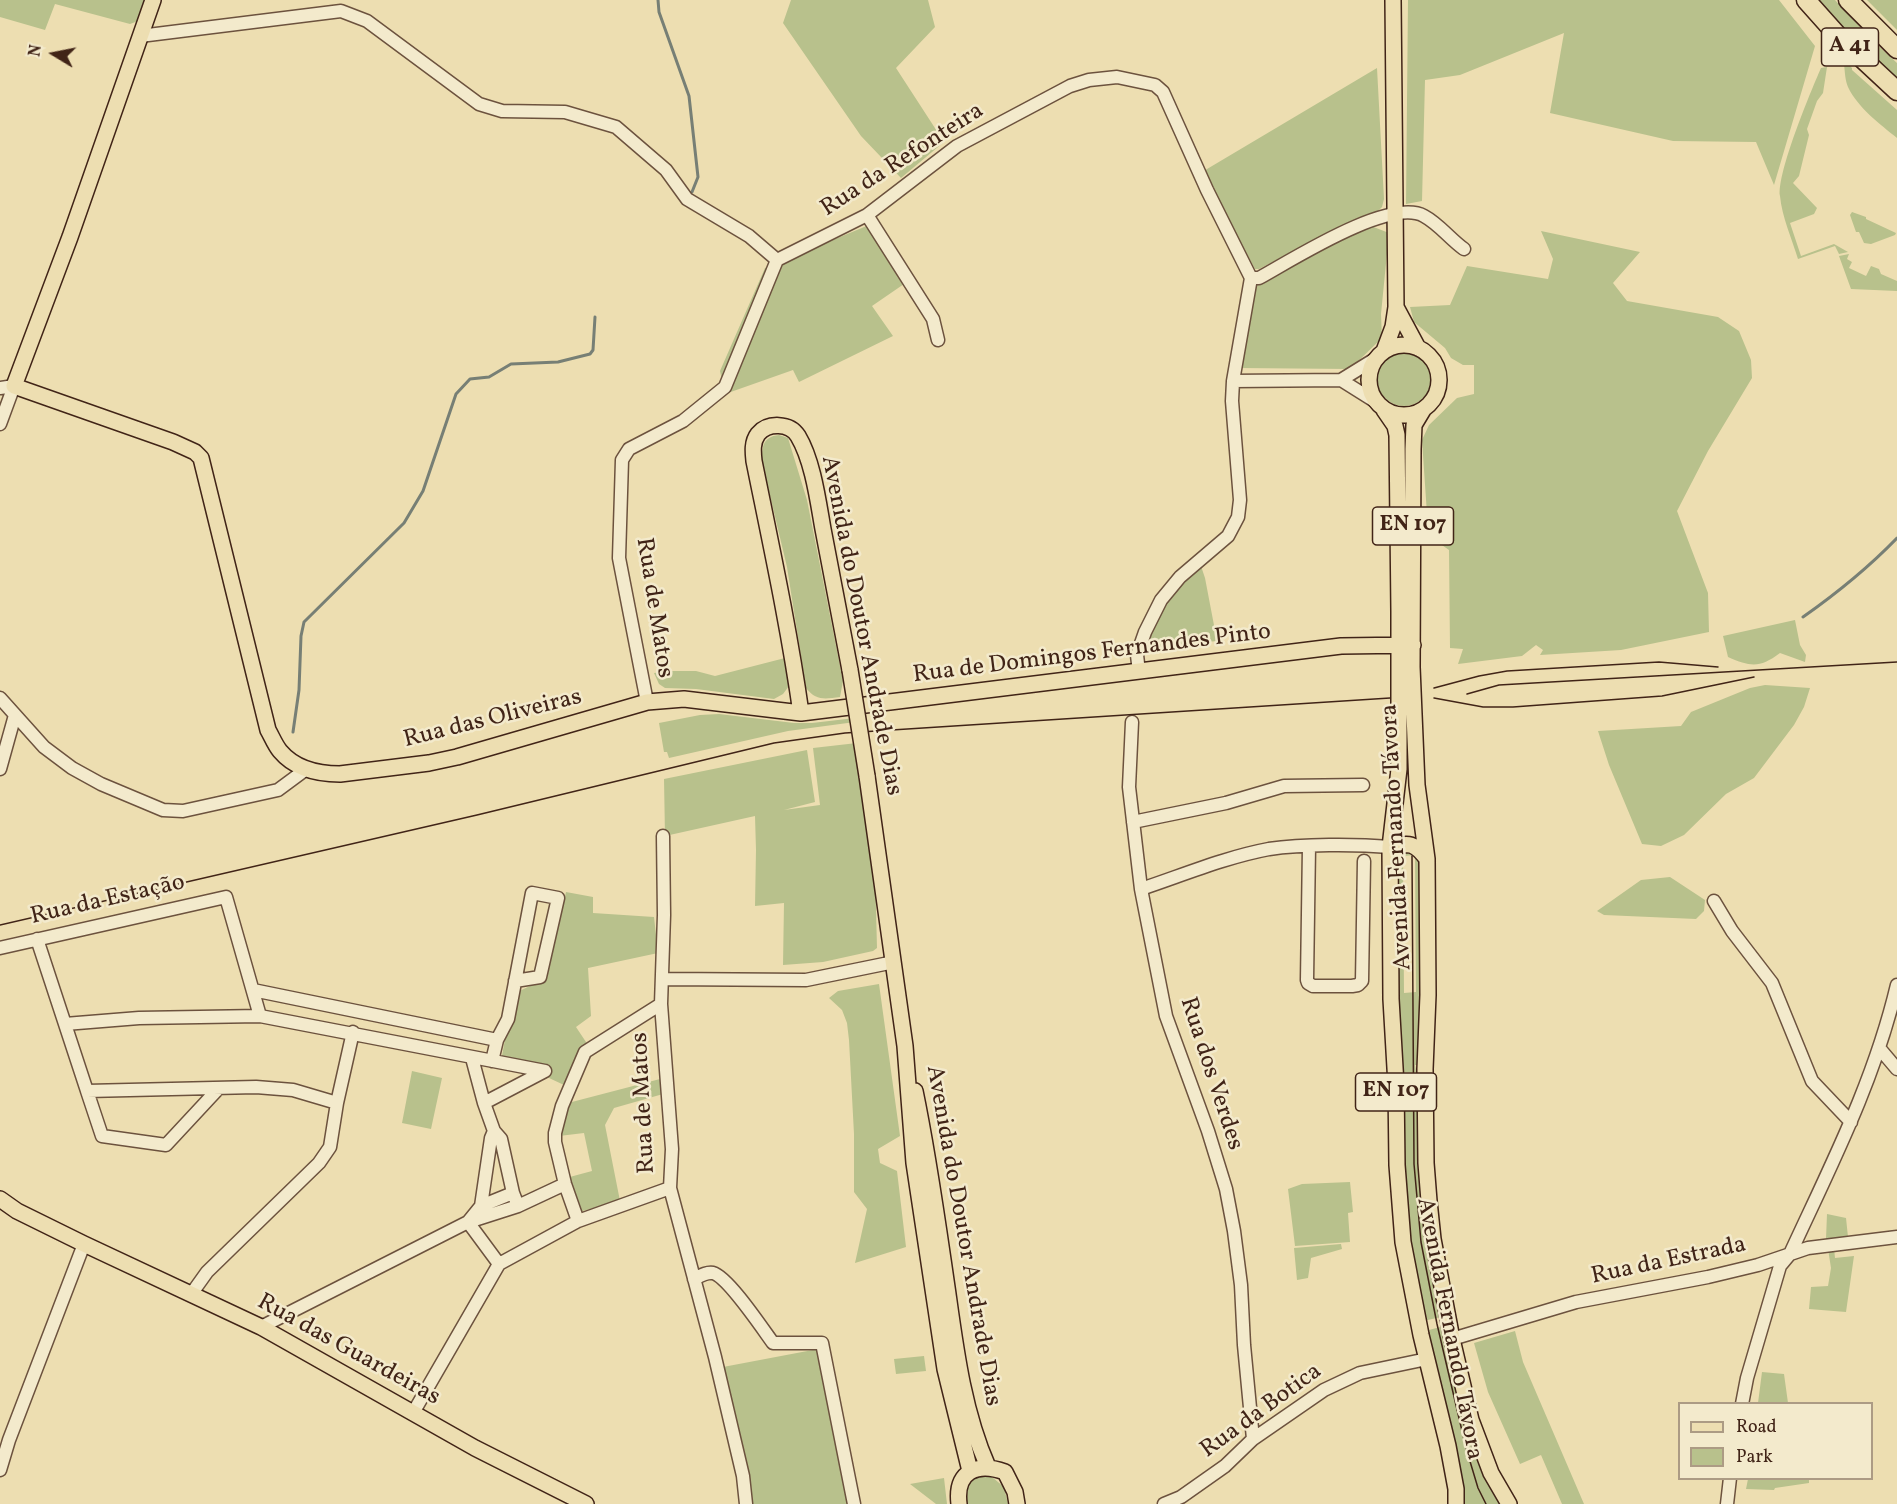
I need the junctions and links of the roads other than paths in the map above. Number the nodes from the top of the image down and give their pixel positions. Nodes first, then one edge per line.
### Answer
1 (153, 0) edge
2 (1393, 0) edge
3 (1806, 0) edge
4 (1848, 0) edge
5 (140, 36) junction
6 (1897, 49) edge
7 (1897, 91) edge
8 (1394, 213) junction
9 (867, 215) junction
10 (1464, 249) dead end
11 (777, 260) junction
12 (1251, 278) junction
13 (1396, 307) junction
14 (938, 340) dead end
15 (1418, 348) junction
16 (1380, 355) junction
17 (1341, 380) junction
18 (1233, 381) junction
19 (7, 387) edge
20 (1380, 406) junction
21 (1423, 410) junction
22 (0, 424) edge
23 (1406, 645) junction
24 (1139, 672) junction
25 (0, 698) edge
26 (647, 702) junction
27 (801, 712) junction
28 (15, 715) junction
29 (1132, 722) dead end
30 (0, 768) edge
31 (305, 770) junction
32 (1363, 785) dead end
33 (1133, 822) junction
34 (663, 836) dead end
35 (1309, 847) junction
36 (1390, 847) junction
37 (1427, 859) junction
38 (1364, 861) dead end
39 (1141, 890) junction
40 (1714, 901) dead end
41 (37, 939) junction
42 (0, 948) edge
43 (894, 962) junction
44 (663, 979) junction
45 (515, 981) junction
46 (1897, 985) edge
47 (253, 990) junction
48 (661, 1004) junction
49 (260, 1016) junction
50 (65, 1024) junction
51 (353, 1032) junction
52 (463, 1033) junction
53 (497, 1040) junction
54 (904, 1046) junction
55 (1880, 1049) junction
56 (458, 1055) junction
57 (472, 1058) junction
58 (492, 1061) junction
59 (1897, 1069) edge
60 (219, 1088) junction
61 (87, 1091) junction
62 (337, 1102) junction
63 (484, 1103) junction
64 (1851, 1122) junction
65 (494, 1131) junction
66 (565, 1184) junction
67 (670, 1188) junction
68 (513, 1193) junction
69 (0, 1199) edge
70 (481, 1206) junction
71 (518, 1206) junction
72 (578, 1221) junction
73 (468, 1222) junction
74 (1897, 1237) edge
75 (84, 1244) junction
76 (1790, 1254) junction
77 (499, 1264) junction
78 (694, 1279) junction
79 (192, 1293) junction
80 (261, 1327) junction
81 (1452, 1339) junction
82 (1427, 1359) junction
83 (1742, 1402) edge
84 (413, 1413) junction
85 (1253, 1439) junction
86 (988, 1467) junction
87 (0, 1470) edge
88 (970, 1471) junction
89 (1730, 1480) edge
90 (586, 1504) edge
91 (746, 1504) edge
92 (855, 1504) edge
93 (958, 1504) edge
94 (1017, 1504) edge
95 (1164, 1504) edge
96 (1456, 1504) edge
97 (1509, 1504) edge
98 (1727, 1504) edge

1 - 5 main road
2 - 8 main road, EN 107
3 - 7 highway, A 41
4 - 6 highway, A 41
5 - 11 street
5 - 19 main road
8 - 10 street
8 - 12 street
8 - 13 main road, EN 107
9 - 11 street, Rua da Refonteira
9 - 12 street, Rua da Refonteira
9 - 14 street
11 - 26 street, Rua de Matos
12 - 18 street
13 - 15 main road, EN 107
13 - 16 main road, EN 107
15 - 16 main road
15 - 21 main road, EN 107
16 - 17 street
16 - 20 main road, EN 107
17 - 18 street
17 - 20 street
18 - 24 street
19 - 22 street
19 - 31 main road
20 - 21 main road
20 - 23 main road, Avenida Fernando Távora / EN 107
21 - 23 main road, Avenida Fernando Távora / EN 107
23 - 24 main road, Rua de Domingos Fernandes Pinto
23 - 36 main road, Avenida Fernando Távora / EN 107
23 - 37 main road, Avenida Fernando Távora / EN 107
24 - 27 main road, Rua de Domingos Fernandes Pinto
25 - 28 street
26 - 27 main road, Rua de Domingos Fernandes Pinto
26 - 31 main road, Rua das Oliveiras
27 - 43 main road, Avenida do Doutor Andrade Dias, bridge
28 - 30 street
28 - 31 street
29 - 33 street, Rua dos Verdes
32 - 33 street
33 - 39 street, Rua dos Verdes
34 - 44 street, Rua de Matos
35 - 36 street
35 - 38 street
35 - 39 street
36 - 37 main road
36 - 82 main road, Avenida Fernando Távora / EN 107
37 - 81 main road, Avenida Fernando Távora / EN 107
39 - 85 street, Rua dos Verdes
40 - 64 street
41 - 42 street, Rua da Estação
41 - 47 street, Rua da Estação
41 - 50 street
43 - 44 street
43 - 54 main road, Avenida do Doutor Andrade Dias
44 - 48 street, Rua de Matos
45 - 45 street
45 - 53 street
46 - 55 street
47 - 49 street
47 - 52 street
48 - 66 street
48 - 67 street, Rua de Matos
49 - 50 street
49 - 51 street
50 - 61 street
51 - 56 street
51 - 62 street
52 - 53 street
52 - 56 street
53 - 58 street
54 - 86 main road, Avenida do Doutor Andrade Dias
54 - 88 main road, Avenida do Doutor Andrade Dias
55 - 59 street
55 - 64 street
56 - 57 street
57 - 58 street
57 - 63 street
58 - 63 street
60 - 61 street
60 - 61 street
60 - 62 street
62 - 79 street
63 - 65 street
64 - 76 street
65 - 68 street
65 - 70 street
66 - 71 street
66 - 72 street
67 - 72 street
67 - 78 street, Rua de Matos
68 - 70 street
68 - 71 street
69 - 75 main road, Rua das Guardeiras
70 - 73 street
71 - 73 street
72 - 77 street
73 - 77 street
73 - 80 street
74 - 76 street, Rua da Estrada
75 - 79 main road, Rua das Guardeiras
75 - 87 street
76 - 81 street, Rua da Estrada
76 - 83 street
77 - 84 street
78 - 91 street, Rua de Matos
78 - 92 street
79 - 80 main road, Rua das Guardeiras
80 - 84 main road, Rua das Guardeiras
81 - 97 main road, Avenida Fernando Távora / EN 107
82 - 85 street, Rua da Botica
82 - 96 main road, Avenida Fernando Távora
84 - 90 main road, Rua das Guardeiras
85 - 95 street, Rua da Botica
86 - 88 main road
86 - 94 main road
88 - 93 main road
89 - 98 street

